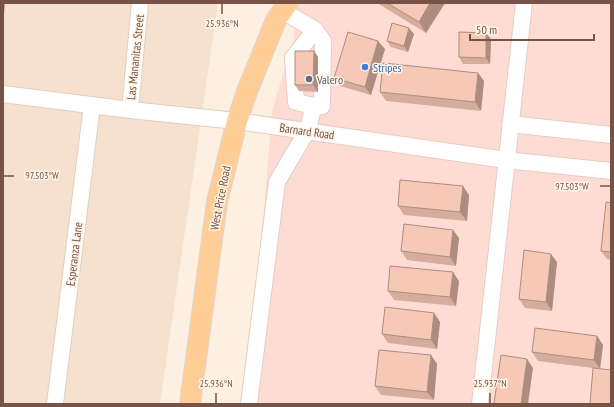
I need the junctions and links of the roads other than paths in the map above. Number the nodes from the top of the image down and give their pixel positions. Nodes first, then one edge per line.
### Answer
1 (140, 3) edge
2 (524, 3) edge
3 (286, 7) edge
4 (315, 30) junction
5 (3, 94) edge
6 (92, 105) junction
7 (314, 106) junction
8 (130, 110) junction
9 (237, 121) junction
10 (510, 124) junction
11 (308, 131) junction
12 (611, 134) edge
13 (506, 160) junction
14 (611, 171) edge
15 (55, 404) edge
16 (190, 404) edge
17 (249, 404) edge
18 (480, 404) edge

1 - 8 street, Las Mananitas Street
2 - 10 street
3 - 4 street
3 - 9 main road, West Price Road
4 - 7 street
4 - 7 street
5 - 6 street, Barnard Road
6 - 8 street, Barnard Road
6 - 15 street, Esperanza Lane
7 - 11 street
8 - 9 street, Barnard Road
9 - 11 street, Barnard Road
9 - 16 main road, West Price Road
10 - 12 street
10 - 13 street
11 - 13 street, Barnard Road
11 - 17 street
13 - 14 street, Barnard Road
13 - 18 street

